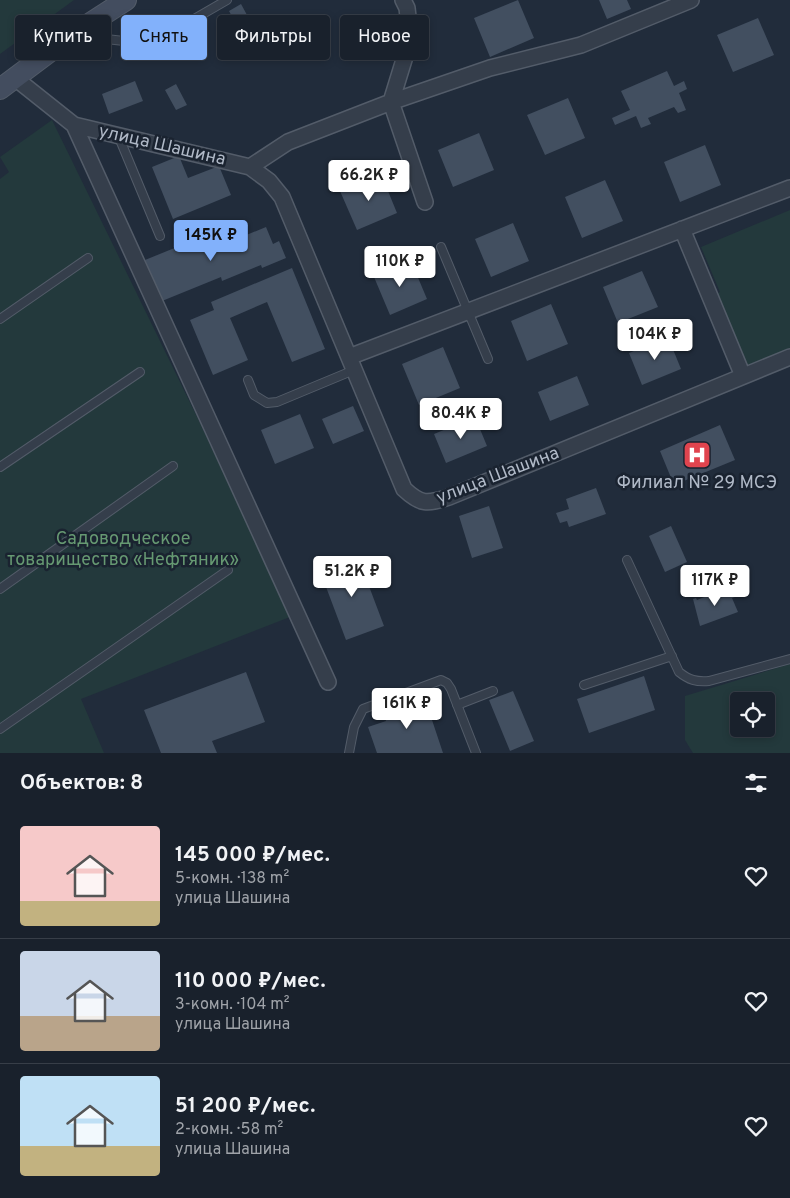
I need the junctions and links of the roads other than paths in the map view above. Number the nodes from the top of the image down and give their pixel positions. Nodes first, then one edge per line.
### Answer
1 (126, 0) edge
2 (227, 0) edge
3 (403, 0) edge
4 (691, 0) edge
5 (104, 15) edge
6 (111, 40) edge
7 (40, 60) edge
8 (8, 84) edge
9 (391, 102) junction
10 (74, 125) junction
11 (118, 135) junction
12 (250, 167) junction
13 (790, 188) edge
14 (425, 202) dead end
15 (682, 229) junction
16 (160, 236) dead end
17 (441, 248) dead end
18 (88, 258) dead end
19 (468, 311) junction
20 (0, 319) edge
21 (790, 356) edge
22 (488, 359) dead end
23 (351, 363) junction
24 (140, 372) dead end
25 (743, 376) junction
26 (248, 380) dead end
27 (173, 466) dead end
28 (0, 467) edge
29 (627, 560) dead end
30 (228, 570) dead end
31 (0, 590) edge
32 (672, 656) junction
33 (790, 659) edge
34 (328, 682) dead end
35 (584, 685) dead end
36 (493, 691) dead end
37 (457, 705) junction
38 (0, 729) edge
39 (349, 753) edge
40 (476, 753) edge

1 - 5 main road
2 - 6 lane
3 - 9 street
4 - 9 street, улица Шашина
7 - 8 main road
8 - 10 street
9 - 12 street, улица Шашина
9 - 14 street
10 - 11 street, улица Шашина
10 - 34 street
11 - 12 street, улица Шашина
11 - 16 lane
12 - 23 street, улица Шашина
13 - 15 street
15 - 19 street
15 - 25 street
17 - 19 lane
18 - 20 lane
19 - 22 lane
19 - 23 street
21 - 25 street, улица Шашина
23 - 25 street, улица Шашина
23 - 26 lane
24 - 28 lane
27 - 31 lane
29 - 32 lane
30 - 38 lane
32 - 33 lane
32 - 35 lane
36 - 37 lane
37 - 39 lane
37 - 40 lane

